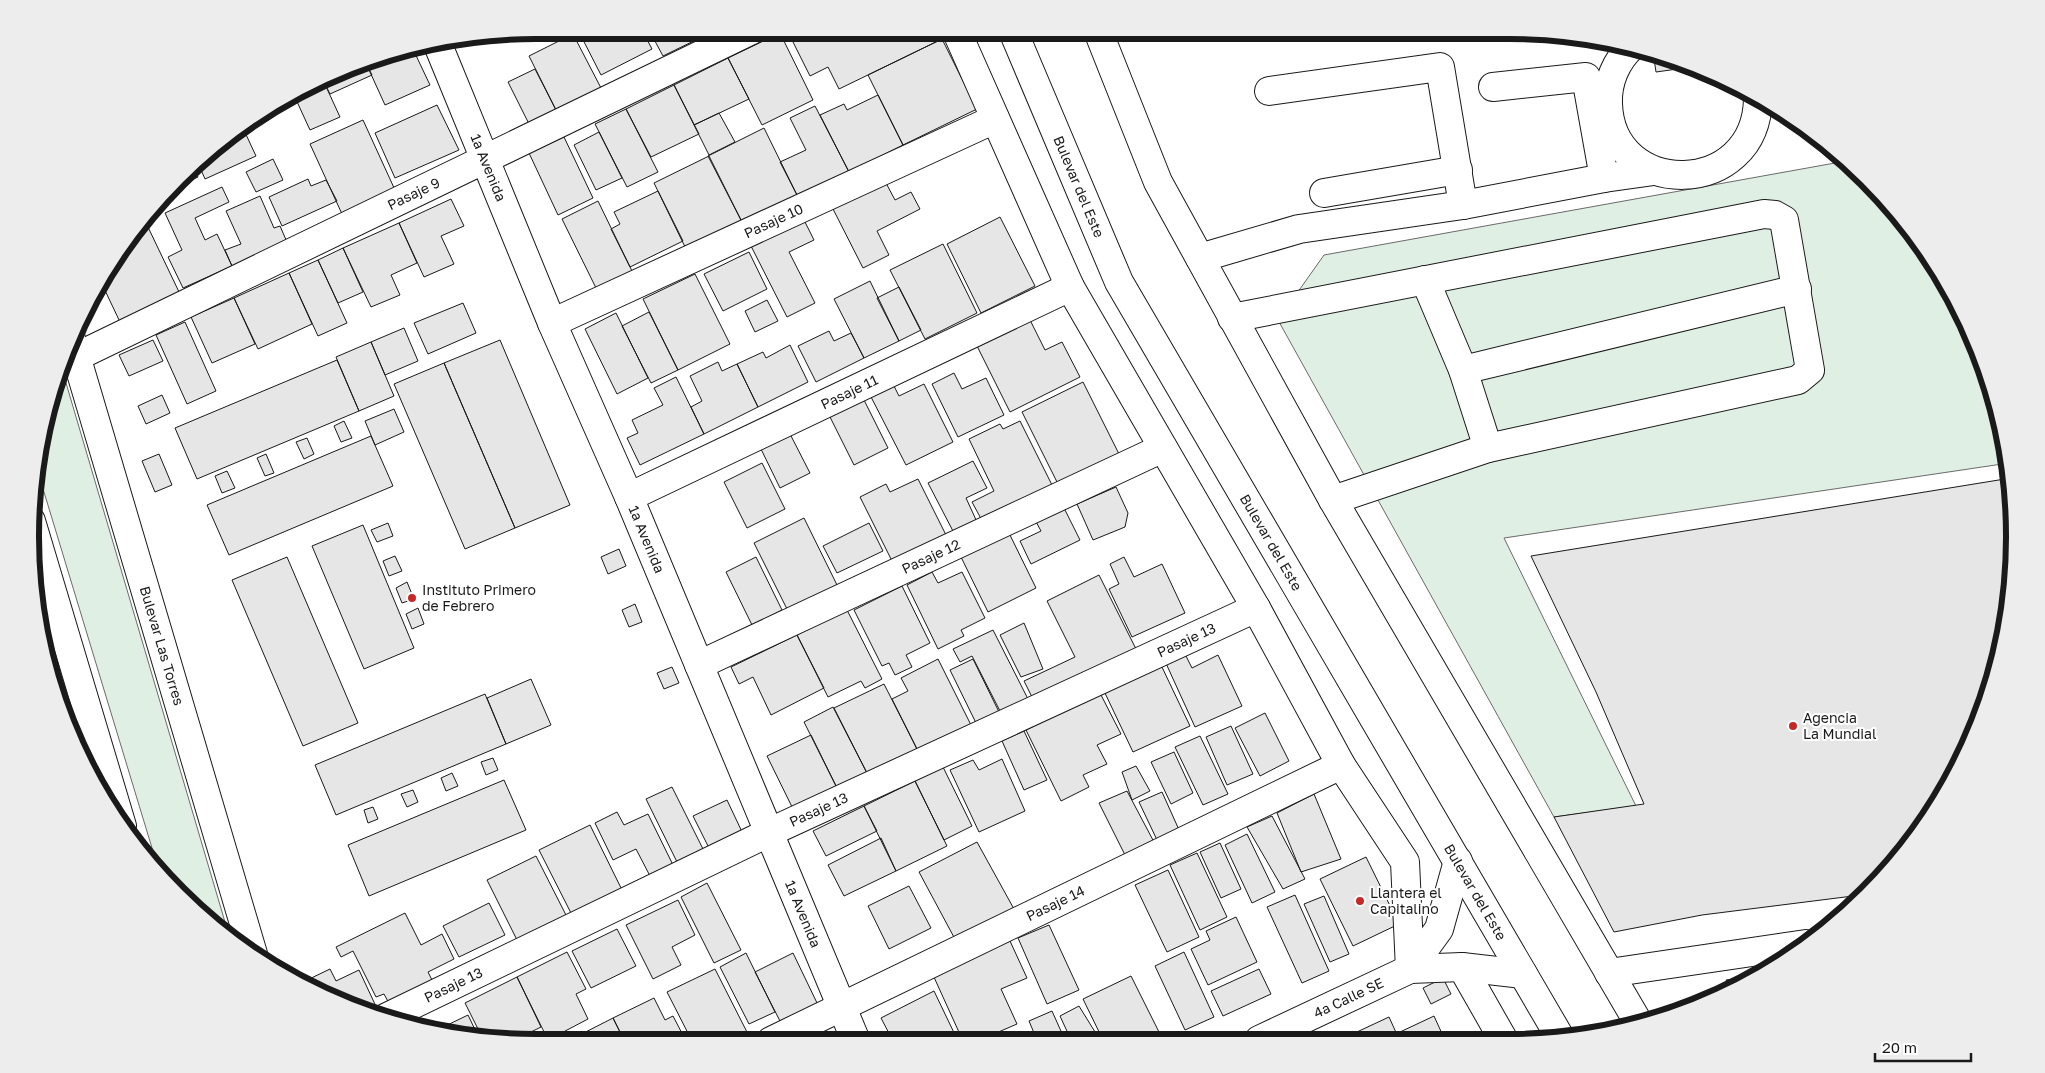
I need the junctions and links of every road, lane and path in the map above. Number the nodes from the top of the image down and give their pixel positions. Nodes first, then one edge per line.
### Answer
1 (734, 39) edge
2 (960, 39) edge
3 (1017, 39) edge
4 (1101, 39) edge
5 (439, 48) edge
6 (1626, 53) edge
7 (1493, 87) dead end
8 (1269, 91) dead end
9 (1757, 105) edge
10 (995, 119) junction
11 (485, 160) junction
12 (1458, 170) junction
13 (1654, 171) junction
14 (1604, 178) junction
15 (1324, 193) dead end
16 (1463, 205) junction
17 (1200, 258) junction
18 (1425, 280) junction
19 (1070, 287) junction
20 (1797, 288) junction
21 (1232, 318) junction
22 (552, 323) junction
23 (77, 346) edge
24 (74, 353) edge
25 (1462, 370) junction
26 (1163, 448) junction
27 (1488, 448) junction
28 (630, 497) junction
29 (1333, 500) junction
30 (41, 582) edge
31 (1256, 608) junction
32 (699, 665) junction
33 (95, 763) edge
34 (1341, 765) junction
35 (102, 780) edge
36 (768, 833) junction
37 (1458, 861) junction
38 (250, 943) edge
39 (1790, 946) edge
40 (1462, 967) junction
41 (1410, 969) junction
42 (1609, 973) junction
43 (1523, 974) junction
44 (841, 1006) junction
45 (395, 1013) edge
46 (1635, 1017) edge
47 (1556, 1032) edge
48 (784, 1034) edge
49 (853, 1034) edge
50 (1272, 1034) edge
51 (1500, 1034) edge

1 - 11 main road, Pasaje 9
2 - 10 main road
3 - 37 main road, Bulevar del Este
4 - 17 main road
5 - 11 main road, 1a Avenida
6 - 13 main road
7 - 14 main road
8 - 12 main road
9 - 13 main road
10 - 19 main road
10 - 22 main road, Pasaje 10
11 - 22 main road, 1a Avenida
11 - 23 main road, Pasaje 9
12 - 15 main road
12 - 16 main road
13 - 14 main road
14 - 16 main road
16 - 17 main road
17 - 21 main road
18 - 20 main road
18 - 21 main road
18 - 25 main road
19 - 26 main road
19 - 28 main road, Pasaje 11
20 - 25 main road
20 - 27 main road
21 - 29 main road
22 - 28 main road, 1a Avenida
24 - 38 main road, Bulevar Las Torres
25 - 27 main road
26 - 31 main road
26 - 32 main road, Pasaje 12
27 - 29 main road
28 - 32 main road, 1a Avenida
29 - 42 main road
30 - 33 main road
31 - 34 main road
31 - 36 main road, Pasaje 13
32 - 36 main road, 1a Avenida
33 - 35 main road
34 - 41 main road
34 - 44 main road, Pasaje 14
36 - 44 main road, 1a Avenida
36 - 45 main road, Pasaje 13
37 - 41 main road
37 - 43 main road, Bulevar del Este
39 - 42 main road
40 - 41 main road
40 - 43 main road
40 - 51 main road
41 - 50 main road, 4a Calle SE
42 - 46 main road
43 - 47 main road, Bulevar del Este
44 - 48 main road, Pasaje 14
44 - 49 main road, 1a Avenida

